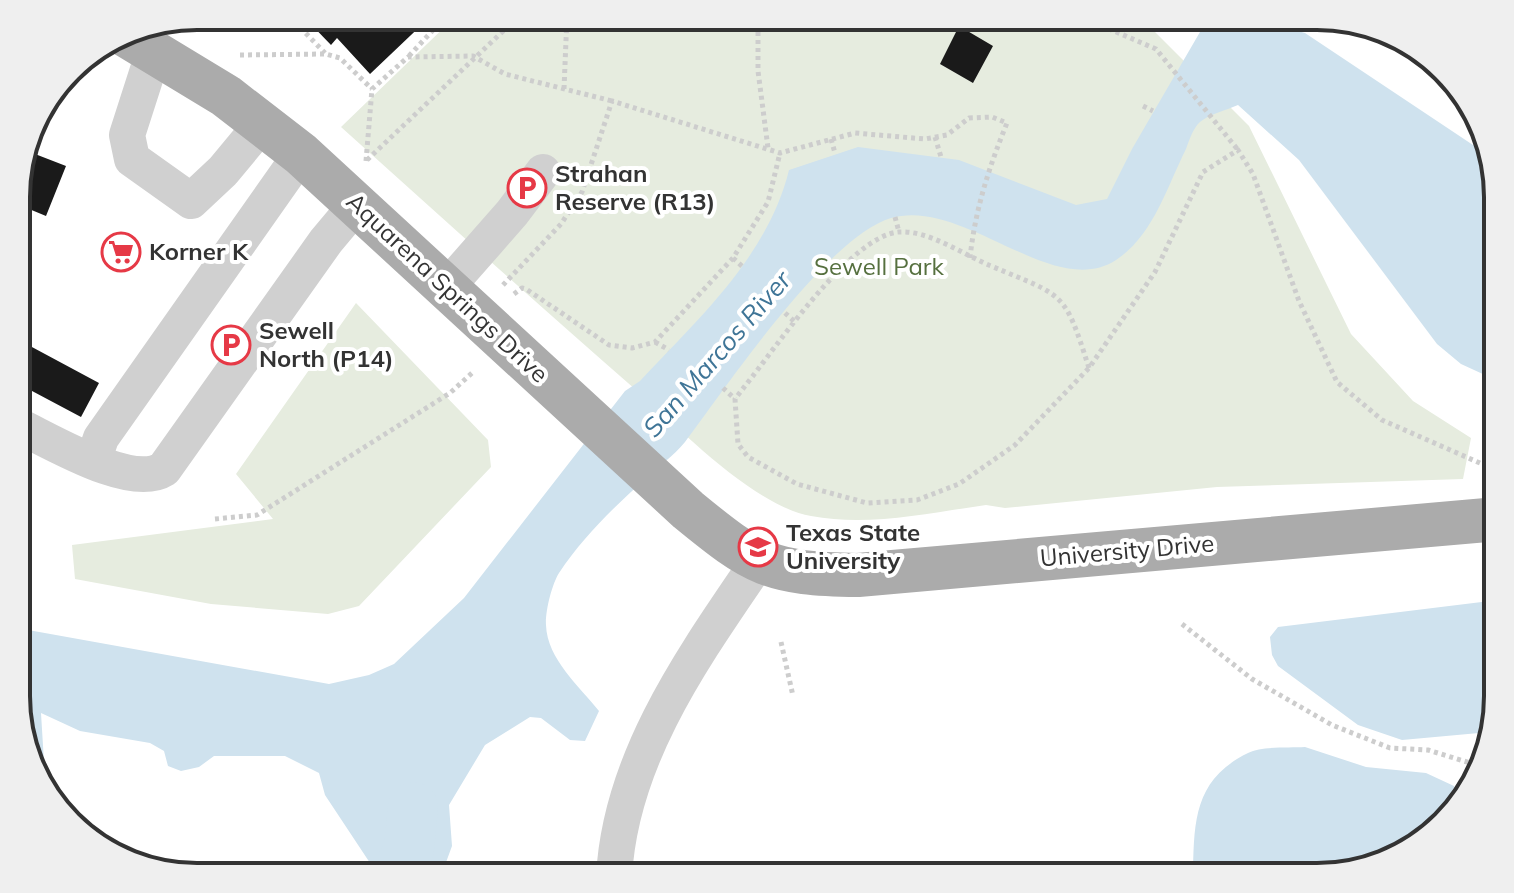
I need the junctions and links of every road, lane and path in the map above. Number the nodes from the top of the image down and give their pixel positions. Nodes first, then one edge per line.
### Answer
1 (303, 30) edge
2 (433, 30) edge
3 (503, 30) edge
4 (566, 30) edge
5 (758, 30) edge
6 (1108, 30) edge
7 (138, 42) edge
8 (326, 54) junction
9 (240, 55) dead end
10 (473, 56) junction
11 (408, 57) junction
12 (372, 89) junction
13 (564, 89) junction
14 (612, 101) junction
15 (1143, 106) dead end
16 (1153, 111) dead end
17 (262, 124) junction
18 (935, 137) junction
19 (831, 139) junction
20 (768, 148) junction
21 (1238, 150) junction
22 (780, 153) junction
23 (835, 153) dead end
24 (301, 154) junction
25 (941, 157) dead end
26 (543, 172) dead end
27 (357, 204) junction
28 (895, 217) dead end
29 (899, 232) junction
30 (733, 258) junction
31 (970, 258) junction
32 (743, 267) dead end
33 (503, 285) dead end
34 (448, 286) junction
35 (514, 294) dead end
36 (785, 313) dead end
37 (796, 323) junction
38 (655, 342) junction
39 (669, 350) dead end
40 (1089, 368) junction
41 (472, 373) dead end
42 (723, 388) dead end
43 (735, 399) junction
44 (30, 431) edge
45 (93, 461) junction
46 (1484, 465) edge
47 (215, 519) dead end
48 (1484, 520) edge
49 (758, 562) junction
50 (1182, 624) dead end
51 (781, 642) dead end
52 (793, 696) dead end
53 (1470, 763) edge
54 (616, 863) edge

1 - 8 path
2 - 11 path
3 - 10 path
4 - 13 path
5 - 20 path
6 - 21 path
7 - 17 main road, Aquarena Springs Drive
7 - 17 street
8 - 9 path
8 - 12 path
10 - 11 path
10 - 12 path
10 - 13 path
11 - 12 path
13 - 14 path
14 - 20 path
14 - 33 path
15 - 16 path
17 - 24 main road, Aquarena Springs Drive
18 - 19 path
18 - 25 path
18 - 31 path
19 - 22 path
19 - 23 path
20 - 22 path
21 - 40 path
21 - 46 path
22 - 30 path
24 - 27 main road, Aquarena Springs Drive
24 - 45 street
26 - 34 street
27 - 34 main road, Aquarena Springs Drive
27 - 45 street
28 - 29 path
29 - 31 path
29 - 37 path
30 - 32 path
30 - 38 path
31 - 40 path
34 - 49 main road, Aquarena Springs Drive
35 - 38 path
36 - 37 path
37 - 43 path
38 - 39 path
40 - 43 path
41 - 47 path
42 - 43 path
44 - 45 street
48 - 49 main road, University Drive
49 - 54 street
50 - 53 path
51 - 52 path

